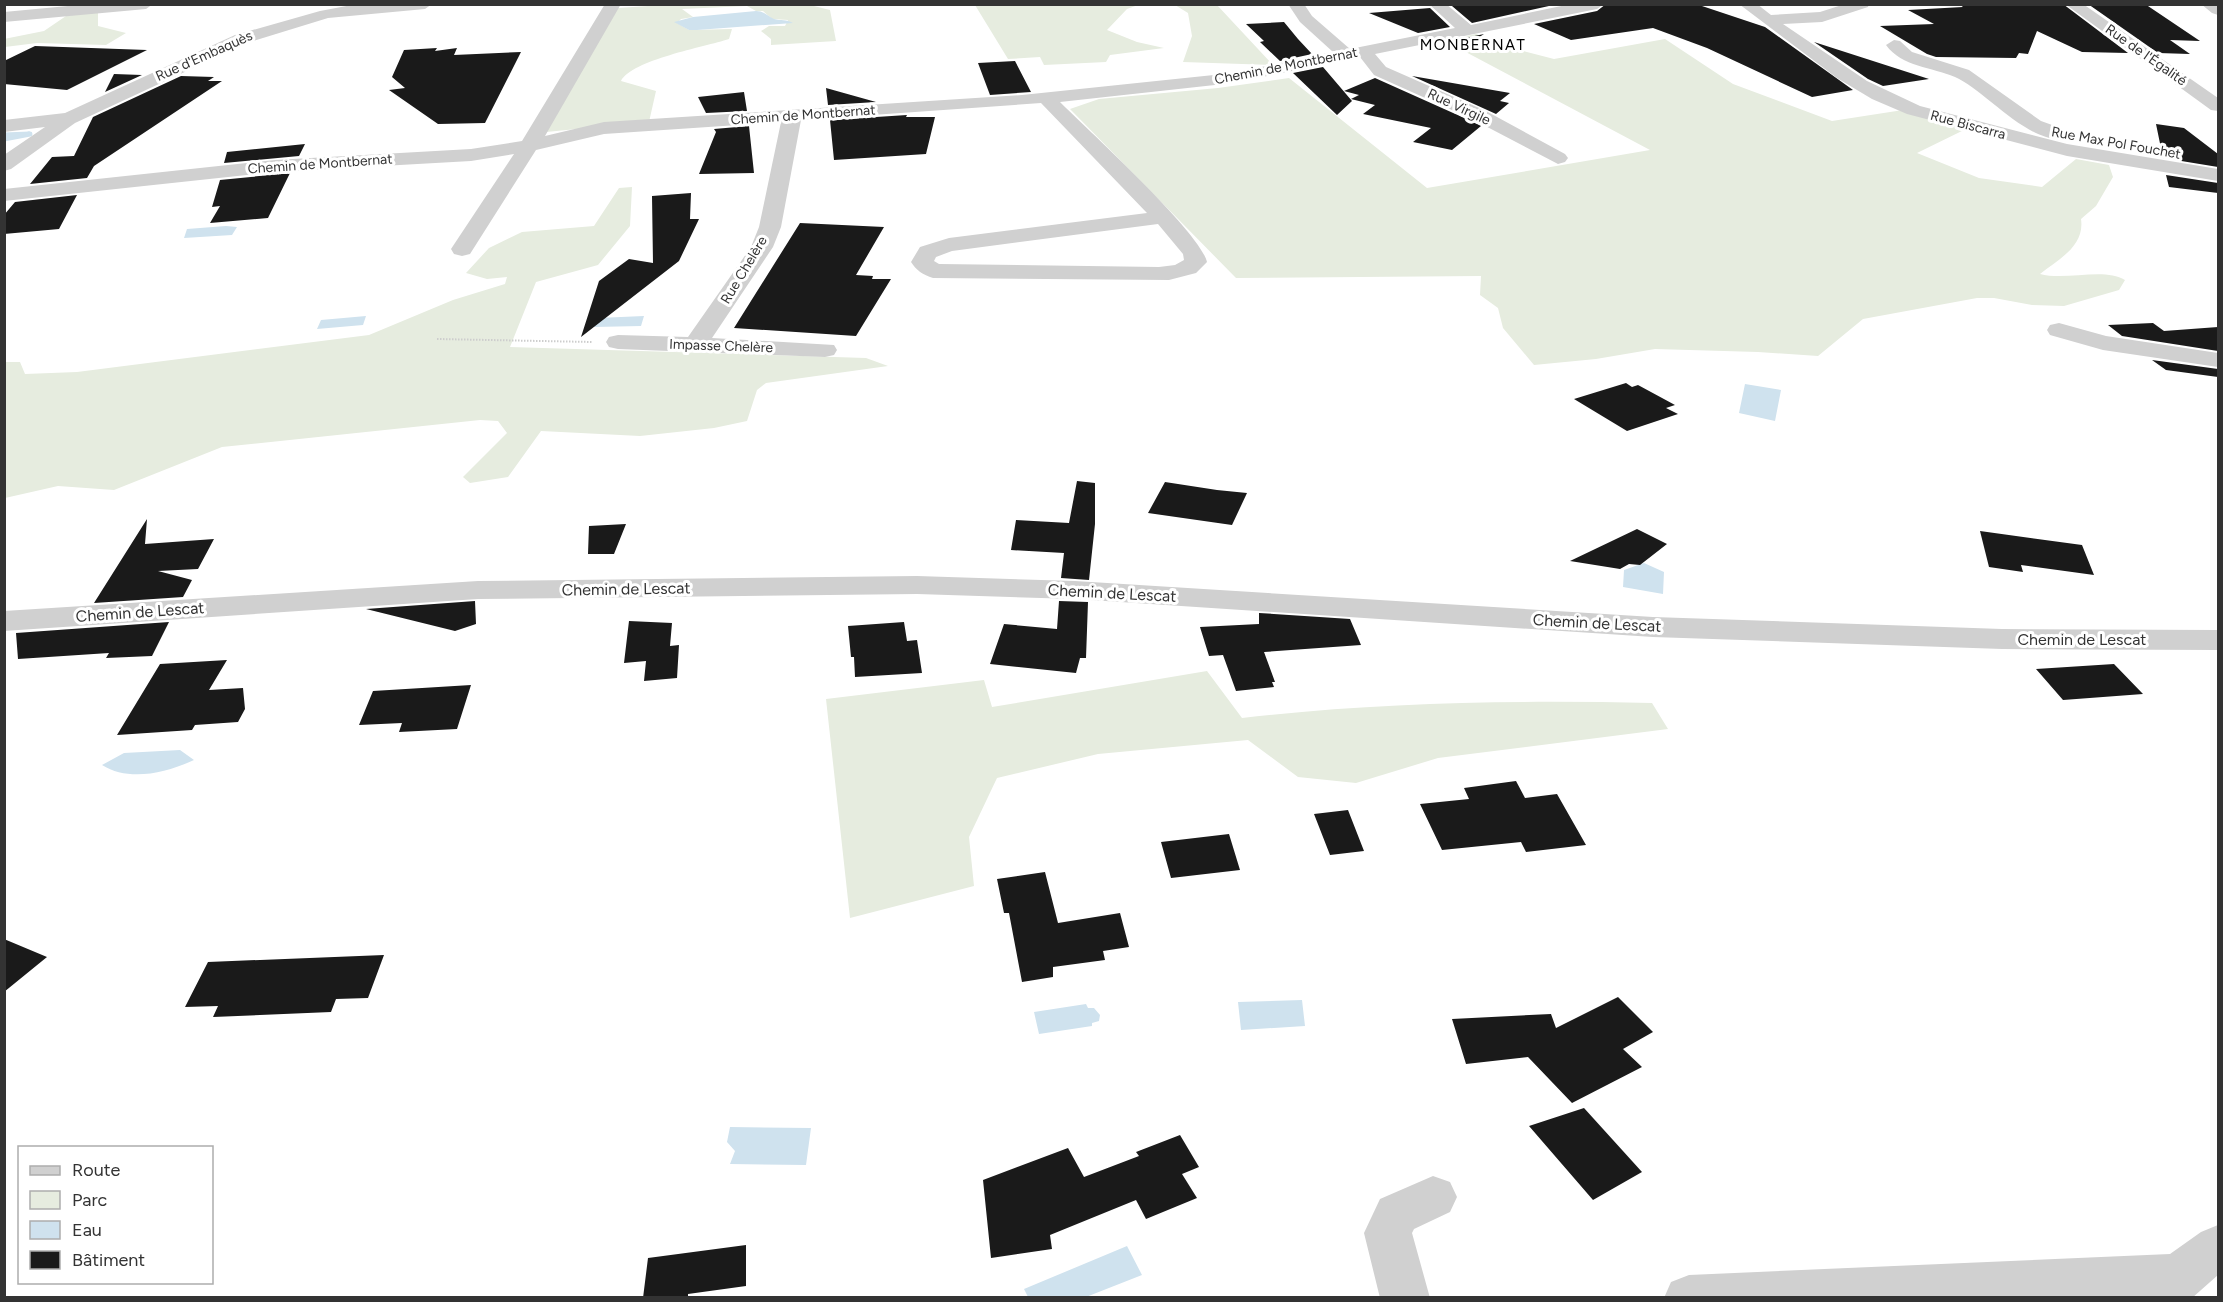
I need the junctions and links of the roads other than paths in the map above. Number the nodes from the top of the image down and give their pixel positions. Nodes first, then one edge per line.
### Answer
1 (146, 4) edge
2 (425, 4) edge
3 (613, 4) edge
4 (1296, 4) edge
5 (1436, 4) edge
6 (1597, 4) edge
7 (1746, 4) edge
8 (1862, 4) edge
9 (2073, 4) edge
10 (2208, 4) edge
11 (352, 7) edge
12 (2218, 10) edge
13 (4, 17) edge
14 (1767, 21) junction
15 (1467, 30) junction
16 (1894, 45) dead end
17 (1355, 53) junction
18 (1046, 98) junction
19 (2218, 106) edge
20 (792, 116) junction
21 (68, 119) junction
22 (4, 126) edge
23 (529, 146) junction
24 (1558, 158) dead end
25 (2218, 158) edge
26 (2195, 164) junction
27 (4, 165) edge
28 (2218, 175) edge
29 (4, 195) edge
30 (1163, 216) junction
31 (462, 249) dead end
32 (2059, 330) dead end
33 (618, 342) road end
34 (695, 345) junction
35 (825, 350) dead end
36 (2218, 360) edge
37 (4, 621) edge
38 (2218, 640) edge
39 (1433, 1197) dead end
40 (2218, 1247) edge
41 (2171, 1287) edge
42 (1405, 1298) edge
43 (1689, 1298) edge

1 - 13 street
2 - 11 street, Rue d'Embaquès
3 - 23 street
4 - 17 street, Rue Virgile
5 - 15 street
6 - 15 street, Chemin de Montbernat
7 - 14 street, Rue Biscarra
8 - 14 street
9 - 19 street, Rue de l'Égalité
10 - 12 street
11 - 21 street, Rue d'Embaquès
14 - 26 street, Rue Biscarra
15 - 17 street, Chemin de Montbernat
16 - 26 street, Rue Max Pol Fouchet
17 - 18 street, Chemin de Montbernat
17 - 24 street, Rue Virgile
18 - 20 street, Chemin de Montbernat
18 - 30 street
20 - 23 street, Chemin de Montbernat
20 - 34 street, Rue Chelère
21 - 22 street
21 - 27 street, Rue d'Embaquès
23 - 29 street, Chemin de Montbernat
23 - 31 street
25 - 26 street, Rue Max Pol Fouchet
26 - 28 street, Rue Biscarra
30 - 30 street
32 - 36 street
33 - 34 street, Impasse Chelère
34 - 35 street, Impasse Chelère
37 - 38 street, Chemin de Lescat
39 - 42 street
40 - 41 street
41 - 43 street

